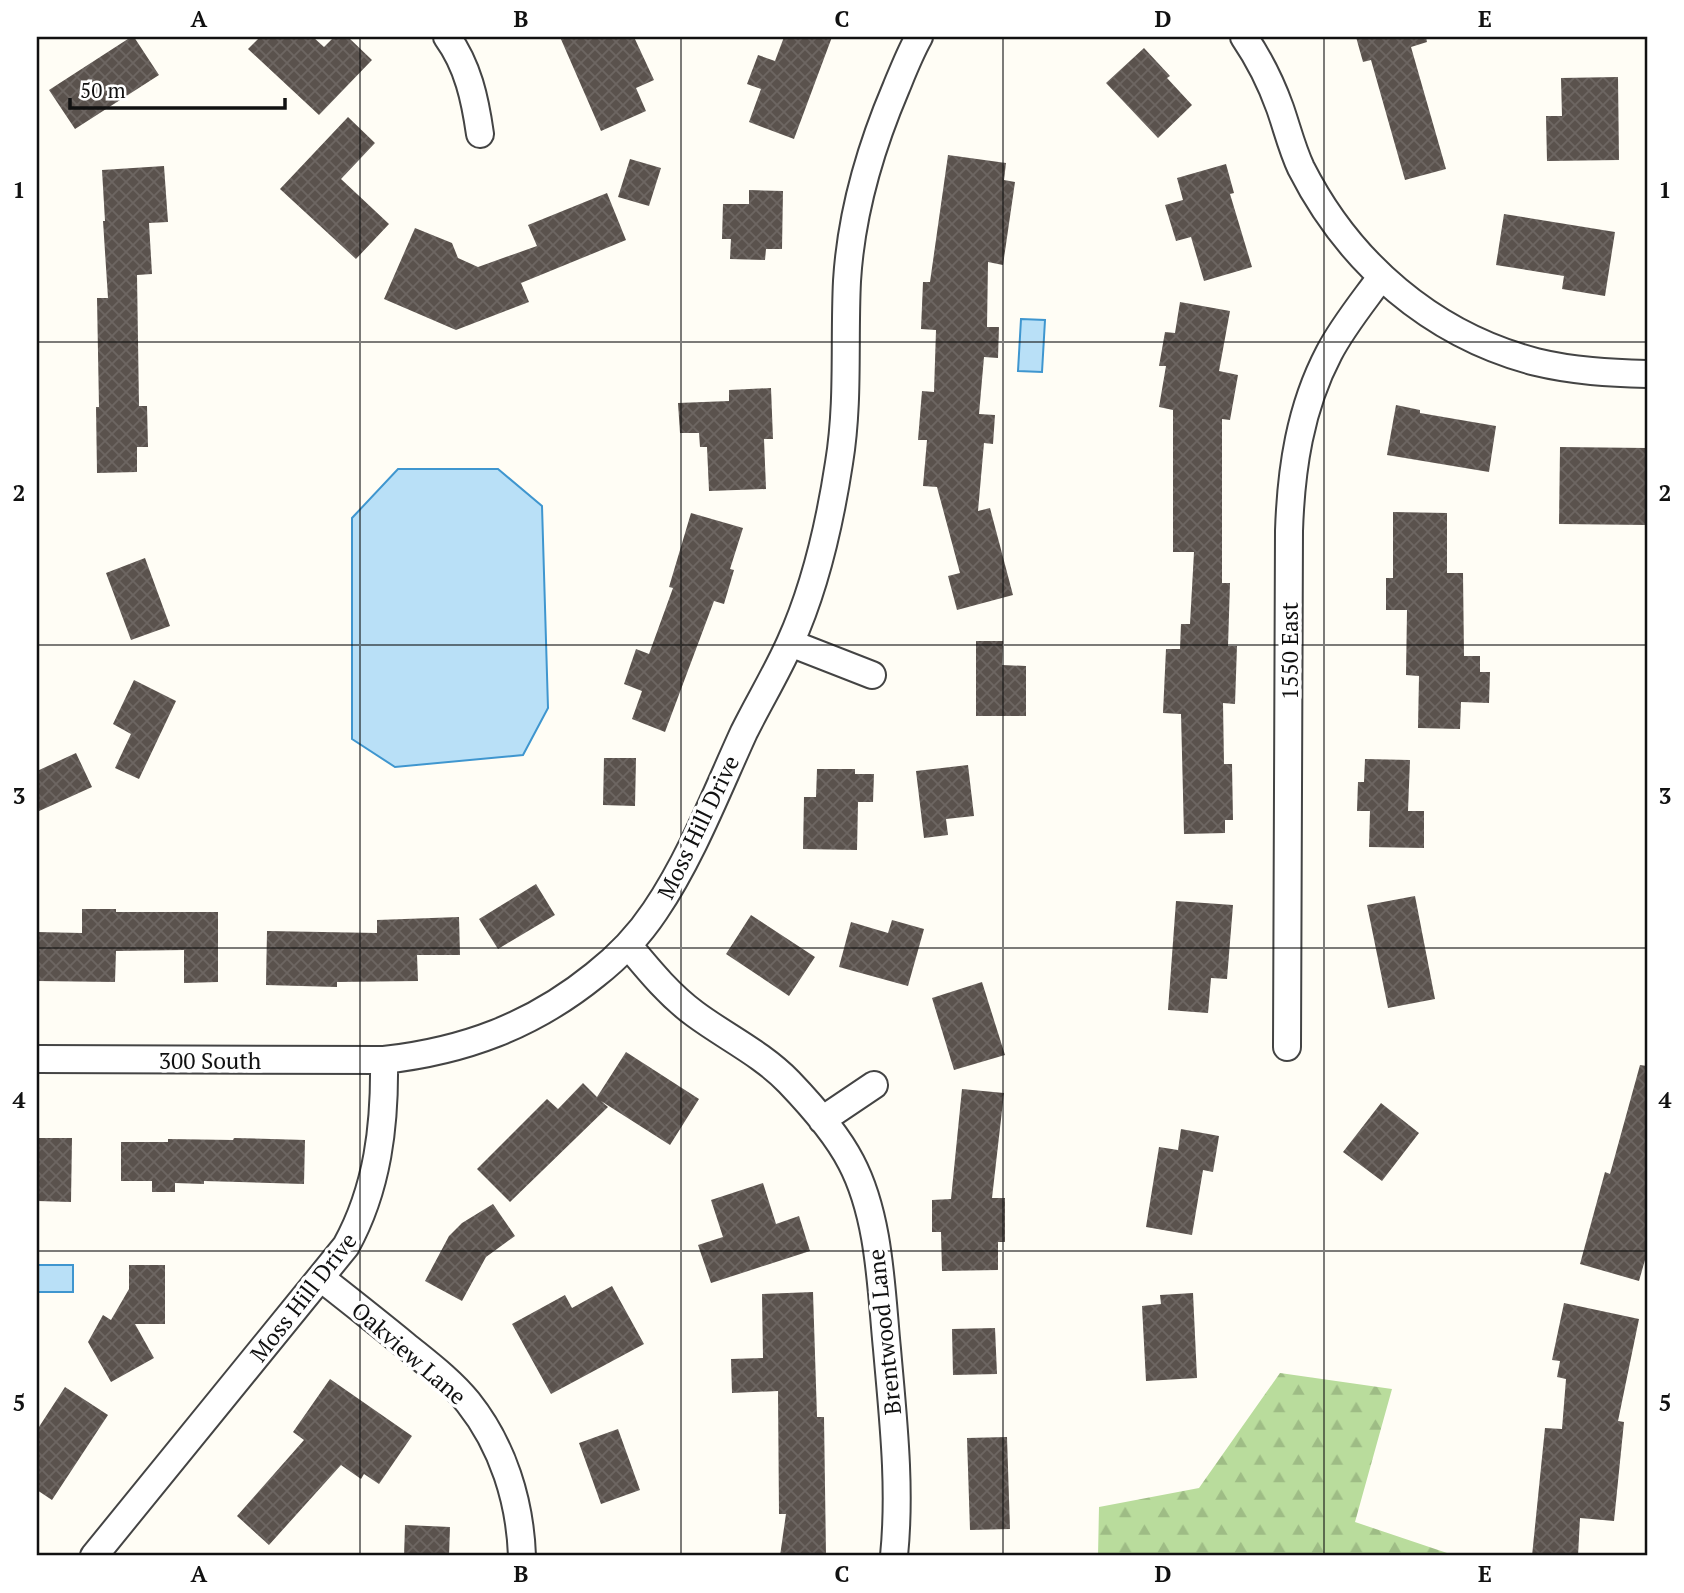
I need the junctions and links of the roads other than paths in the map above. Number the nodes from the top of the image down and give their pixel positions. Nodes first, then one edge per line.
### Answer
1 (447, 37) edge
2 (919, 37) edge
3 (1244, 37) edge
4 (481, 134) dead end
5 (1381, 278) junction
6 (1647, 374) edge
7 (790, 643) junction
8 (872, 675) dead end
9 (628, 945) junction
10 (1287, 1048) dead end
11 (37, 1059) edge
12 (384, 1060) junction
13 (874, 1085) dead end
14 (821, 1120) junction
15 (321, 1278) junction
16 (94, 1556) edge
17 (522, 1556) edge
18 (894, 1556) edge

1 - 4 street
2 - 7 street, Moss Hill Drive
3 - 5 street
5 - 6 street
5 - 10 street, 1550 East
7 - 8 street
7 - 9 street, Moss Hill Drive
9 - 12 street, Moss Hill Drive
9 - 14 street, Brentwood Lane
11 - 12 street, 300 South
12 - 15 street, Moss Hill Drive
13 - 14 street
14 - 18 street, Brentwood Lane
15 - 16 street, Moss Hill Drive
15 - 17 street, Oakview Lane

